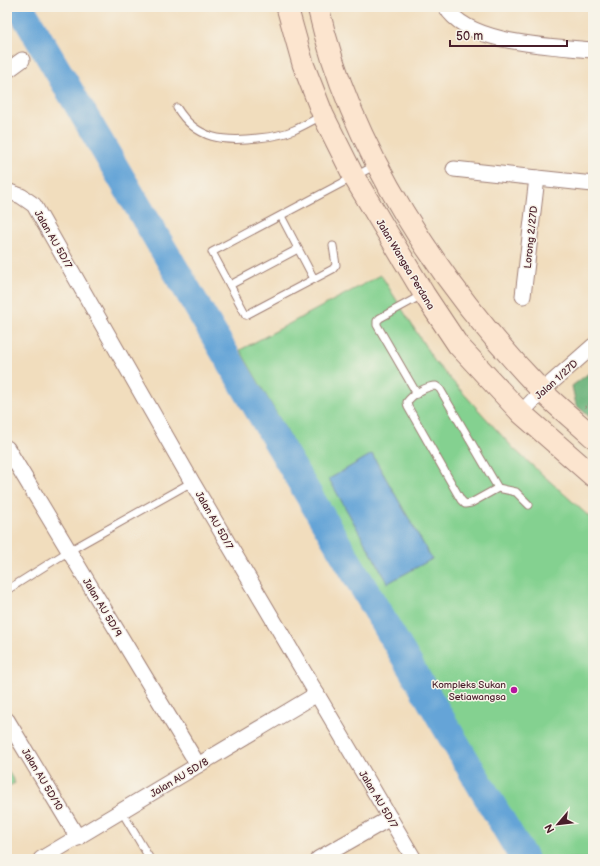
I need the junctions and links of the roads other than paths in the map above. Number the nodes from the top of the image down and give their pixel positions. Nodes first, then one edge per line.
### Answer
1 (287, 7) edge
2 (318, 7) edge
3 (446, 7) edge
4 (593, 50) edge
5 (22, 60) dead end
6 (7, 71) edge
7 (178, 108) dead end
8 (323, 115) junction
9 (377, 164) junction
10 (454, 168) dead end
11 (354, 177) junction
12 (537, 178) junction
13 (593, 184) edge
14 (7, 191) edge
15 (281, 216) junction
16 (333, 246) dead end
17 (298, 249) junction
18 (314, 279) junction
19 (230, 285) junction
20 (424, 294) junction
21 (523, 296) dead end
22 (593, 346) edge
23 (542, 391) junction
24 (417, 394) junction
25 (520, 413) junction
26 (593, 437) edge
27 (7, 448) edge
28 (593, 476) edge
29 (192, 482) junction
30 (498, 488) junction
31 (529, 505) dead end
32 (69, 551) junction
33 (7, 590) edge
34 (317, 694) junction
35 (7, 720) edge
36 (198, 765) junction
37 (122, 812) junction
38 (390, 818) junction
39 (78, 838) junction
40 (41, 859) edge
41 (150, 859) edge
42 (318, 859) edge
43 (414, 859) edge

1 - 8 main road, Jalan Wangsa Perdana
2 - 9 main road
3 - 4 street
5 - 6 street
7 - 8 lane
8 - 11 main road, Jalan Wangsa Perdana
9 - 11 lane
9 - 23 main road
10 - 12 street
11 - 15 lane
11 - 20 main road, Jalan Wangsa Perdana
12 - 13 street
12 - 21 street, Lorong 2/27D
14 - 29 street, Jalan AU 5D/7
15 - 17 lane
15 - 19 lane
16 - 18 lane
17 - 18 lane
17 - 19 lane
18 - 19 lane
20 - 24 lane
20 - 25 main road, Jalan Wangsa Perdana
22 - 23 street, Jalan 1/27D
23 - 25 street, Jalan 1/27D
23 - 26 main road
24 - 30 lane
24 - 30 lane
25 - 28 main road, Jalan Wangsa Perdana
27 - 32 street, Jalan AU 5D/9
29 - 32 lane
29 - 34 street, Jalan AU 5D/7
30 - 31 lane
32 - 33 lane
32 - 36 street, Jalan AU 5D/9
34 - 36 street, Jalan AU 5D/8
34 - 38 street, Jalan AU 5D/7
35 - 39 street, Jalan AU 5D/10
36 - 37 street, Jalan AU 5D/8
37 - 39 street, Jalan AU 5D/8
37 - 41 lane
38 - 42 street
38 - 43 street, Jalan AU 5D/7
39 - 40 street, Jalan AU 5D/8

